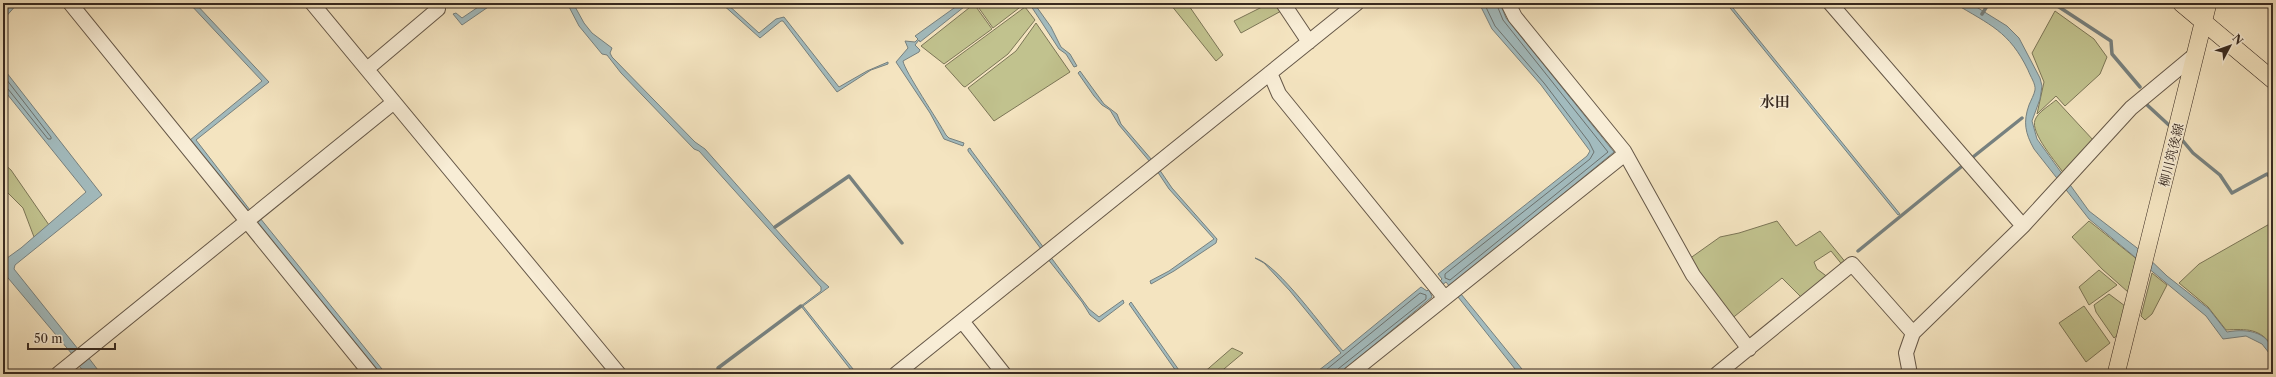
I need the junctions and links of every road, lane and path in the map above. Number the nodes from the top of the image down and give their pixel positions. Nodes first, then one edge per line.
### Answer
1 (70, 3) edge
2 (312, 3) edge
3 (1283, 3) edge
4 (1357, 3) edge
5 (1508, 3) edge
6 (1830, 3) edge
7 (2181, 3) edge
8 (2208, 3) edge
9 (438, 9) dead end
10 (2204, 23) junction
11 (1309, 42) junction
12 (2196, 54) junction
13 (367, 69) junction
14 (1270, 73) junction
15 (2273, 80) edge
16 (394, 102) junction
17 (1625, 154) junction
18 (247, 222) junction
19 (2023, 226) junction
20 (1444, 297) junction
21 (962, 321) junction
22 (1913, 333) junction
23 (1749, 349) junction
24 (1353, 373) edge
25 (58, 374) edge
26 (371, 374) edge
27 (619, 374) edge
28 (896, 374) edge
29 (1004, 374) edge
30 (1718, 374) edge
31 (1910, 374) edge
32 (2116, 374) edge

1 - 18 street
2 - 13 street
3 - 11 street
4 - 11 street
5 - 17 street
6 - 19 street
7 - 10 main road
8 - 10 main road, 柳川筑後線
9 - 13 street
10 - 12 main road, 柳川筑後線
10 - 15 main road
11 - 14 street
12 - 19 street
12 - 32 main road, 柳川筑後線
13 - 16 street
14 - 20 street
14 - 21 street
16 - 18 street
16 - 27 street
17 - 20 street
17 - 23 street
18 - 25 street
18 - 26 street
19 - 22 street
20 - 24 street
21 - 28 street
21 - 29 street
22 - 23 street
22 - 31 street
23 - 30 street

